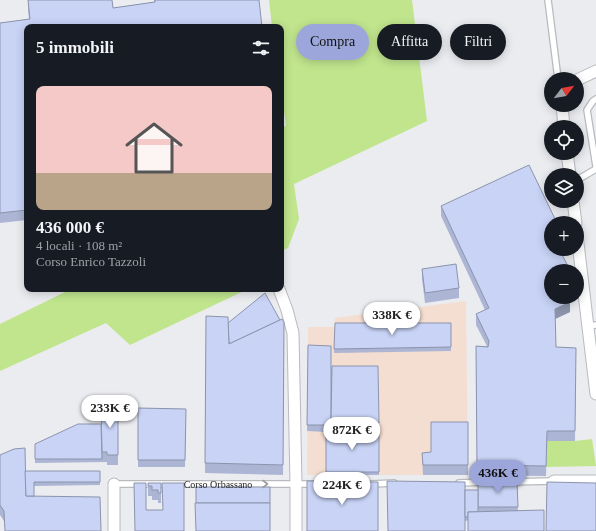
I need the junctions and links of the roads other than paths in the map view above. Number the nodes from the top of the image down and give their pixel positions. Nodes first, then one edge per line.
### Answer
1 (548, 0) edge
2 (596, 71) edge
3 (557, 72) edge
4 (584, 77) edge
5 (596, 99) edge
6 (594, 135) edge
7 (596, 166) edge
8 (596, 169) edge
9 (584, 176) edge
10 (580, 256) edge
11 (280, 292) edge
12 (592, 325) edge
13 (596, 394) edge
14 (554, 481) joint
15 (596, 481) edge
16 (490, 482) edge
17 (498, 482) edge
18 (402, 483) edge
19 (450, 483) edge
20 (114, 484) joint
21 (296, 484) junction
22 (320, 484) edge
23 (364, 484) edge
24 (114, 531) edge
25 (296, 531) edge

1 - 3 lane
2 - 4 street
5 - 6 lane
6 - 7 lane
8 - 9 lane
10 - 12 street
11 - 21 street
12 - 13 street
14 - 15 street
14 - 17 lane
16 - 19 lane
18 - 23 lane
20 -> 21 lane, Corso Orbassano
20 - 24 street, Corso Orbassano
21 - 22 lane, Corso Orbassano
21 - 25 street

